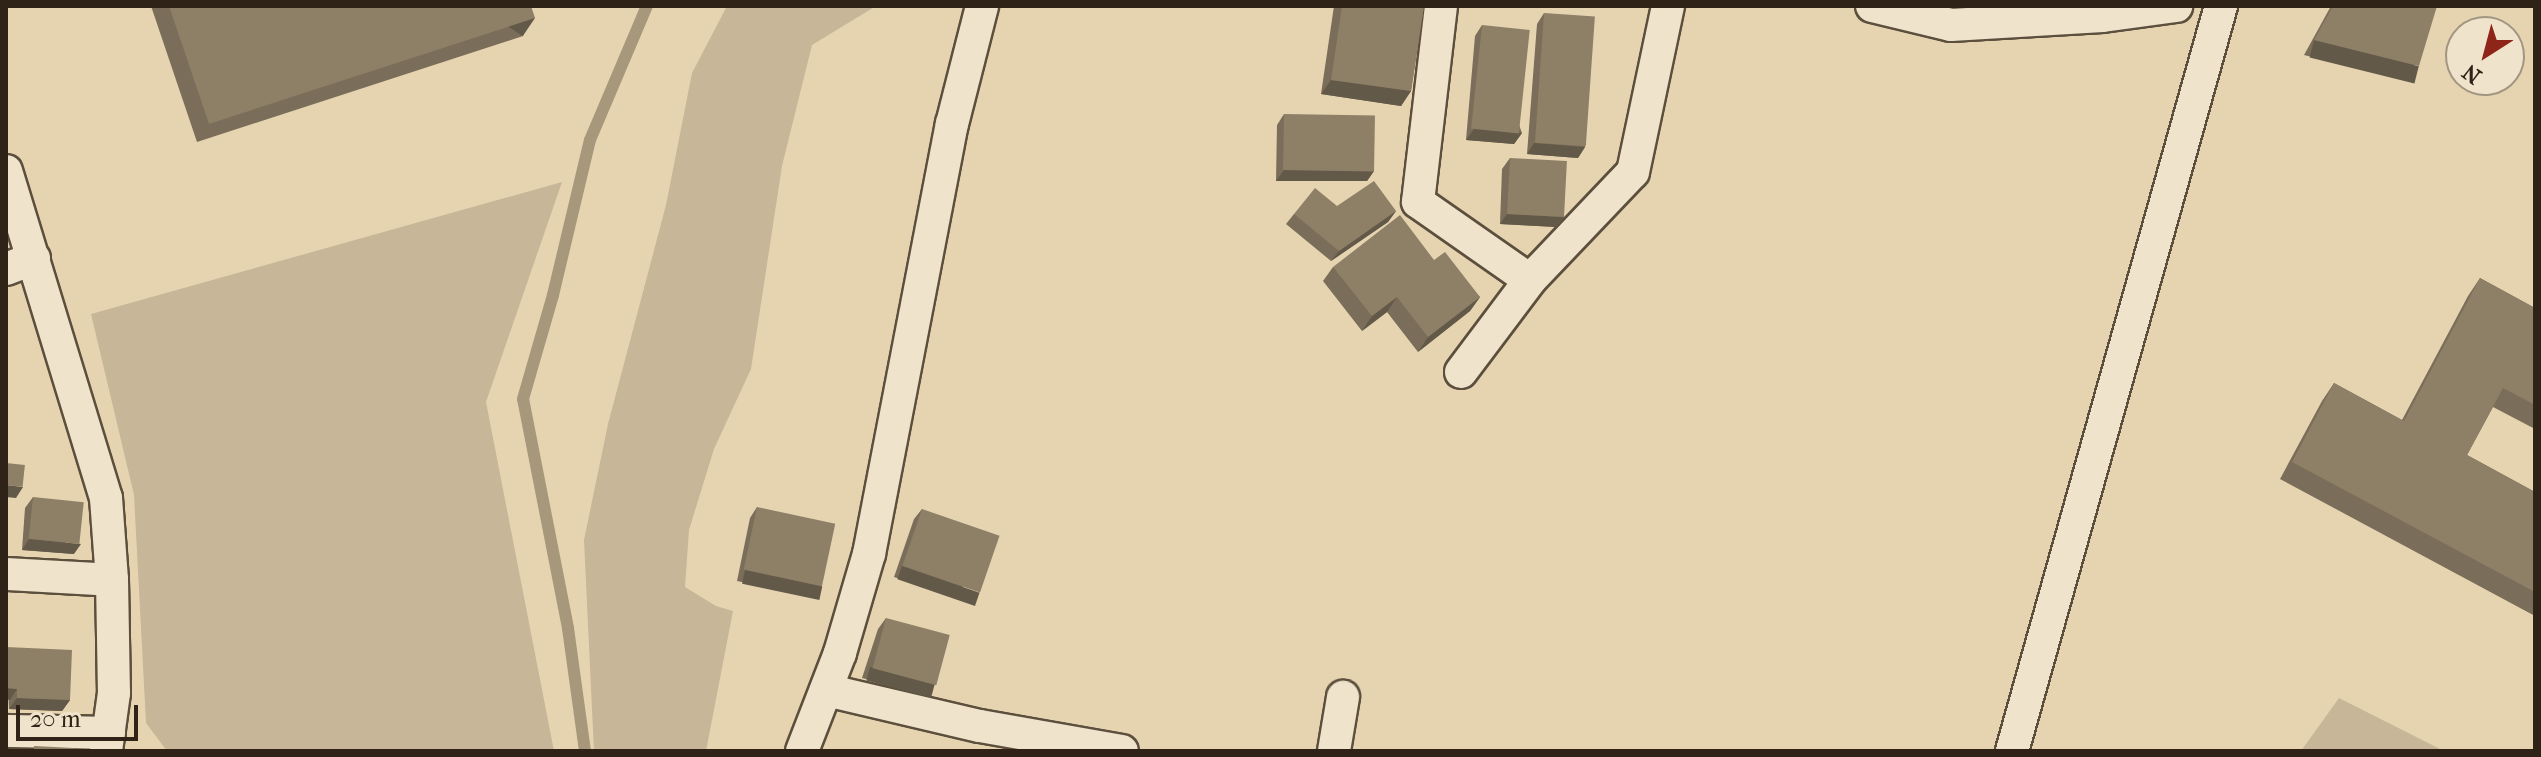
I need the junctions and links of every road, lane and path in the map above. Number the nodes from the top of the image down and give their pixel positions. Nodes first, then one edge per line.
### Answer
1 (982, 6) edge
2 (1441, 6) edge
3 (1668, 6) edge
4 (1872, 6) edge
5 (2176, 6) edge
6 (2221, 6) edge
7 (6, 171) edge
8 (20, 264) edge
9 (1530, 280) junction
10 (1461, 372) dead end
11 (6, 574) edge
12 (112, 580) junction
13 (826, 690) junction
14 (1343, 697) dead end
15 (6, 731) edge
16 (108, 742) edge
17 (802, 751) edge
18 (1122, 751) edge
19 (1334, 751) edge
20 (2012, 751) edge

1 - 13 street
2 - 9 street
3 - 9 street
4 - 5 street
6 - 20 street
7 - 8 street
8 - 12 street
9 - 10 street
11 - 12 street
12 - 16 street
13 - 17 street
13 - 18 street
14 - 19 street
15 - 16 street

